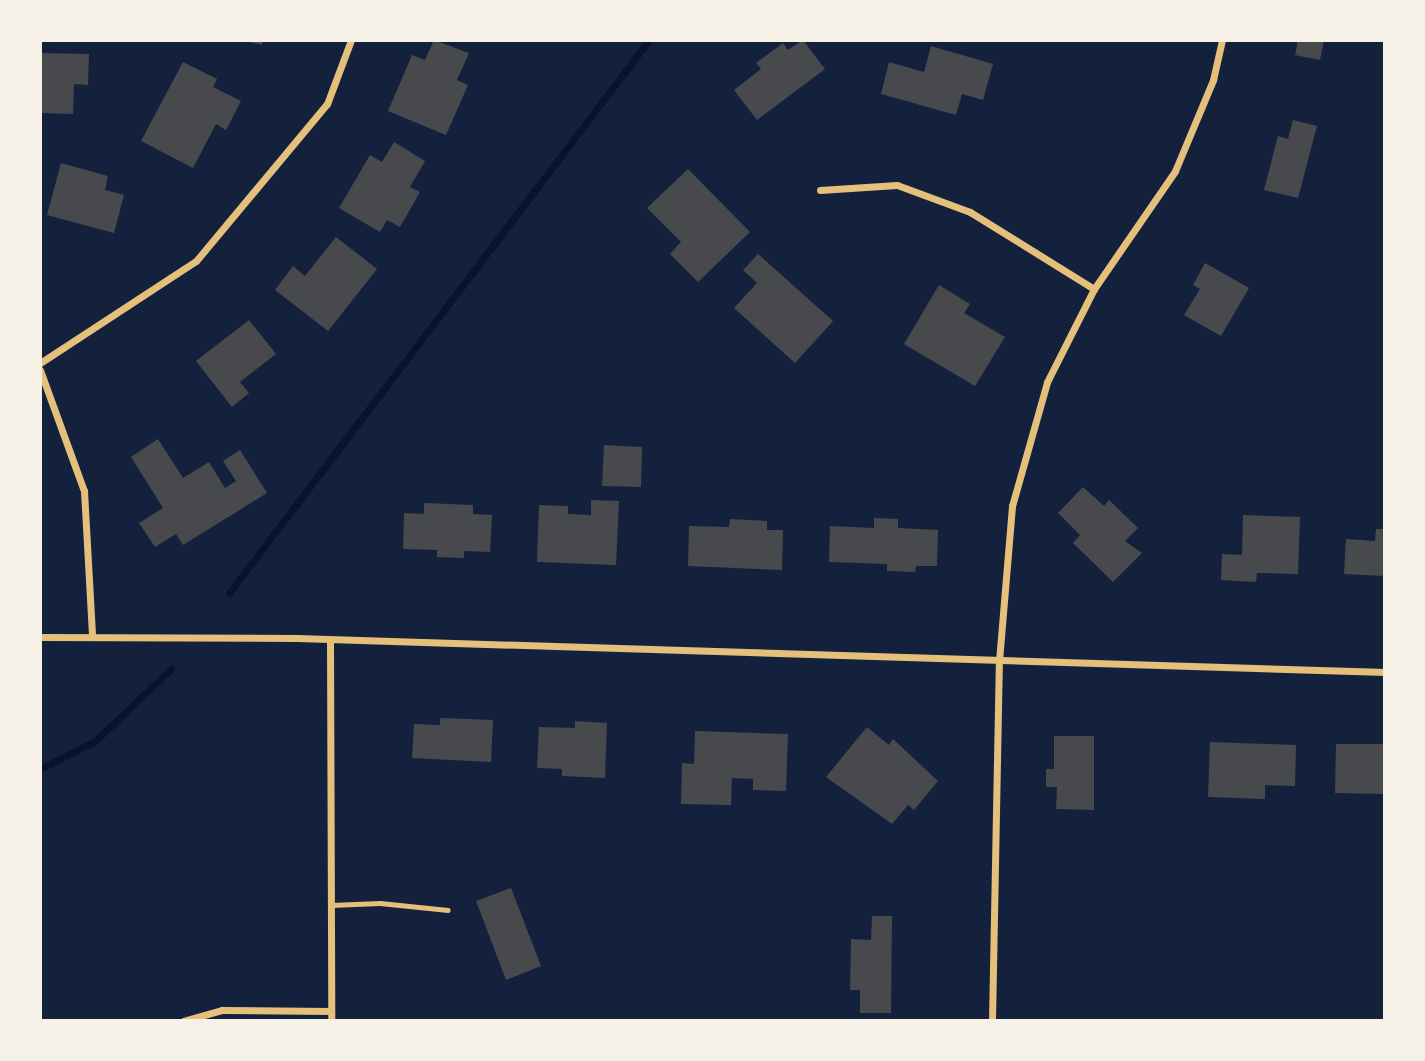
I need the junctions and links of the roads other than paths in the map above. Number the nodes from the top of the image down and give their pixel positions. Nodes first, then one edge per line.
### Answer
1 (351, 40) edge
2 (1222, 40) edge
3 (820, 190) dead end
4 (1094, 289) junction
5 (40, 363) edge
6 (40, 370) edge
7 (92, 636) junction
8 (40, 637) edge
9 (330, 642) junction
10 (999, 661) junction
11 (1385, 672) edge
12 (331, 905) junction
13 (448, 911) dead end
14 (331, 1011) junction
15 (183, 1021) edge
16 (331, 1021) edge
17 (992, 1021) edge

1 - 5 street
2 - 4 street
3 - 4 street
4 - 10 street
6 - 7 street
7 - 8 street
7 - 9 street
9 - 10 street
9 - 12 street
10 - 11 street
10 - 17 street
12 - 13 lane
12 - 14 street
14 - 15 street
14 - 16 street

